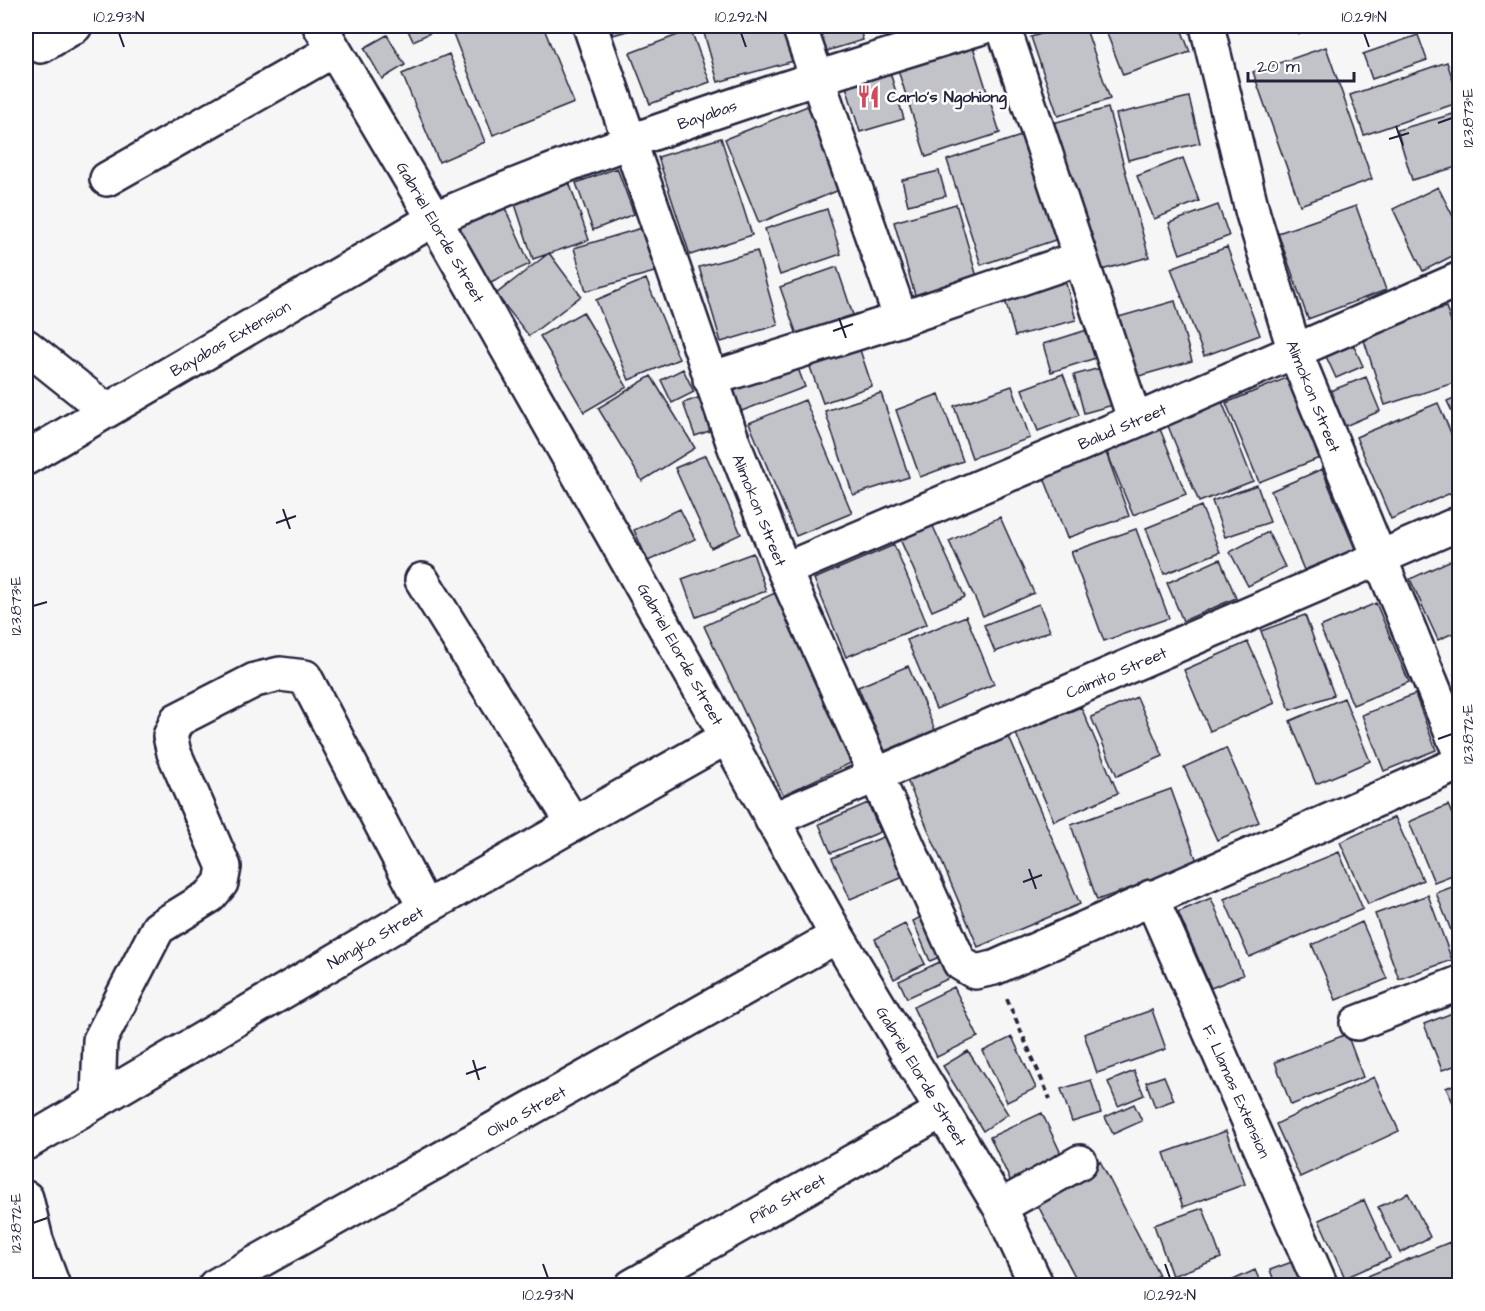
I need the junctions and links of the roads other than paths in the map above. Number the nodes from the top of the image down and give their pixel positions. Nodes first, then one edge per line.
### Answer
1 (75, 26) edge
2 (590, 26) edge
3 (799, 26) edge
4 (986, 26) edge
5 (1003, 26) edge
6 (1207, 26) edge
7 (327, 38) edge
8 (41, 46) dead end
9 (816, 77) junction
10 (629, 141) junction
11 (108, 179) dead end
12 (434, 219) junction
13 (1080, 258) junction
14 (1460, 279) edge
15 (901, 319) junction
16 (26, 346) edge
17 (1295, 352) junction
18 (710, 380) junction
19 (106, 410) junction
20 (1135, 421) junction
21 (26, 458) edge
22 (1460, 523) edge
23 (1381, 557) junction
24 (784, 570) junction
25 (422, 580) dead end
26 (727, 737) junction
27 (1460, 753) edge
28 (1460, 763) edge
29 (874, 776) junction
30 (772, 820) junction
31 (573, 823) junction
32 (1151, 897) junction
33 (424, 908) junction
34 (837, 936) junction
35 (1460, 983) edge
36 (1357, 1023) dead end
37 (98, 1099) junction
38 (942, 1111) junction
39 (26, 1143) edge
40 (1080, 1162) dead end
41 (26, 1198) edge
42 (1000, 1207) junction
43 (53, 1286) edge
44 (215, 1286) edge
45 (632, 1286) edge
46 (1036, 1286) edge
47 (1321, 1286) edge

1 - 8 street
2 - 10 street, Alimokon Street
3 - 9 street
4 - 9 street, Bayabas
5 - 13 street
6 - 17 street, Alimokon Street
7 - 11 street
7 - 12 street, Gabriel Elorde Street
9 - 10 street, Bayabas
9 - 15 street
10 - 12 street, Bayabas
10 - 18 street, Alimokon Street
12 - 19 street, Bayabas Extension
12 - 26 street, Gabriel Elorde Street
13 - 15 street
13 - 20 street
14 - 17 street, Balud Street
15 - 18 street
16 - 19 street
17 - 20 street, Balud Street
17 - 23 street, Alimokon Street
18 - 24 street, Alimokon Street
19 - 21 street, Bayabas Extension
20 - 24 street, Balud Street
22 - 23 street, Caimito Street
23 - 27 street, Alimokon Street
23 - 29 street, Caimito Street
24 - 29 street, Alimokon Street
25 - 31 street
26 - 30 street, Gabriel Elorde Street
26 - 31 street, Nangka Street
28 - 32 street
29 - 30 street, Caimito Street
29 - 32 street, Alimokon Street
30 - 34 street, Gabriel Elorde Street
31 - 33 street, Nangka Street
32 - 47 street, F. Llamas Extension
33 - 37 street, Nangka Street
33 - 37 street
34 - 38 street, Gabriel Elorde Street
34 - 44 street, Oliva Street
35 - 36 street
37 - 39 street, Nangka Street
38 - 42 street, Gabriel Elorde Street
38 - 45 street, Piña Street
40 - 42 street
41 - 43 street
42 - 46 street, Gabriel Elorde Street

